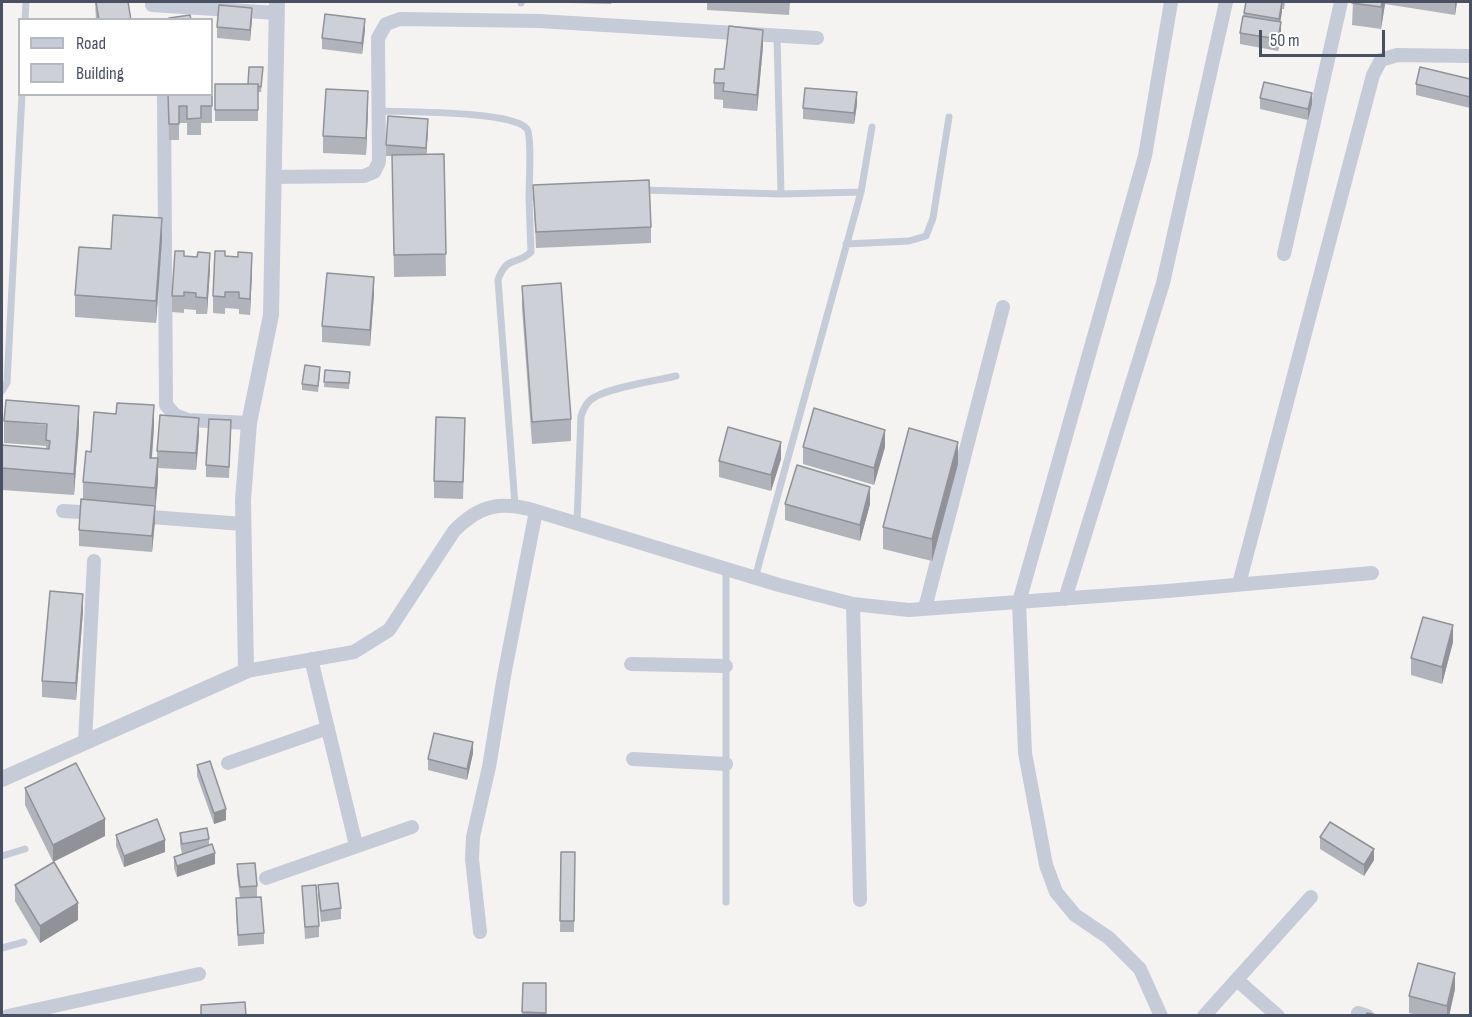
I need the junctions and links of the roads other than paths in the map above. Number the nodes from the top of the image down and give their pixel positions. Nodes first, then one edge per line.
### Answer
1 (26, 2) edge
2 (1171, 2) edge
3 (1226, 2) edge
4 (1341, 2) edge
5 (277, 7) edge
6 (153, 9) edge
7 (25, 18) edge
8 (777, 36) junction
9 (816, 38) dead end
10 (1470, 56) edge
11 (22, 96) edge
12 (164, 96) edge
13 (379, 111) junction
14 (949, 117) dead end
15 (872, 127) dead end
16 (273, 177) junction
17 (633, 190) edge
18 (861, 192) junction
19 (782, 194) junction
20 (552, 196) edge
21 (529, 198) junction
22 (846, 244) junction
23 (1284, 254) dead end
24 (1003, 307) dead end
25 (676, 376) dead end
26 (2, 391) edge
27 (249, 423) junction
28 (515, 505) junction
29 (63, 511) dead end
30 (536, 511) junction
31 (243, 524) junction
32 (577, 524) junction
33 (94, 561) dead end
34 (726, 569) junction
35 (1372, 573) dead end
36 (755, 578) junction
37 (1239, 584) junction
38 (1065, 599) junction
39 (1019, 602) junction
40 (853, 604) junction
41 (925, 608) junction
42 (311, 659) junction
43 (631, 664) dead end
44 (726, 666) junction
45 (246, 671) junction
46 (328, 728) junction
47 (85, 742) junction
48 (633, 759) dead end
49 (228, 763) dead end
50 (726, 764) junction
51 (2, 779) edge
52 (412, 827) dead end
53 (356, 845) junction
54 (25, 849) dead end
55 (2, 856) edge
56 (267, 878) dead end
57 (1311, 897) dead end
58 (860, 900) dead end
59 (726, 902) dead end
60 (480, 932) dead end
61 (24, 942) dead end
62 (2, 948) edge
63 (199, 974) dead end
64 (1237, 980) junction
65 (8, 1016) edge
66 (1161, 1016) edge
67 (1204, 1016) edge
68 (1278, 1016) edge

1 - 7 lane
2 - 39 street
3 - 38 street
4 - 23 street
5 - 6 street
5 - 16 street
8 - 9 street
8 - 13 street
8 - 19 lane
10 - 37 street
11 - 26 lane
12 - 27 street
13 - 16 street
13 - 21 lane
14 - 22 lane
15 - 18 lane
16 - 27 street
17 - 19 lane
18 - 19 lane
18 - 22 lane
20 - 21 lane
21 - 28 lane
22 - 36 lane
24 - 41 street
25 - 32 lane
27 - 31 street
28 - 30 street
28 - 42 street
29 - 31 street
30 - 32 street
30 - 60 street
31 - 45 street
32 - 34 street
33 - 47 street
34 - 36 street
34 - 44 lane
35 - 37 street
36 - 40 street
37 - 38 street
38 - 39 street
39 - 41 street
39 - 66 street
40 - 41 street
40 - 58 street
42 - 45 street
42 - 46 street
43 - 44 street
44 - 50 lane
45 - 47 street
46 - 49 street
46 - 53 street
47 - 51 street
48 - 50 street
50 - 59 lane
52 - 53 street
53 - 56 street
54 - 55 lane
57 - 64 street
61 - 62 lane
63 - 65 street
64 - 67 street
64 - 68 street

